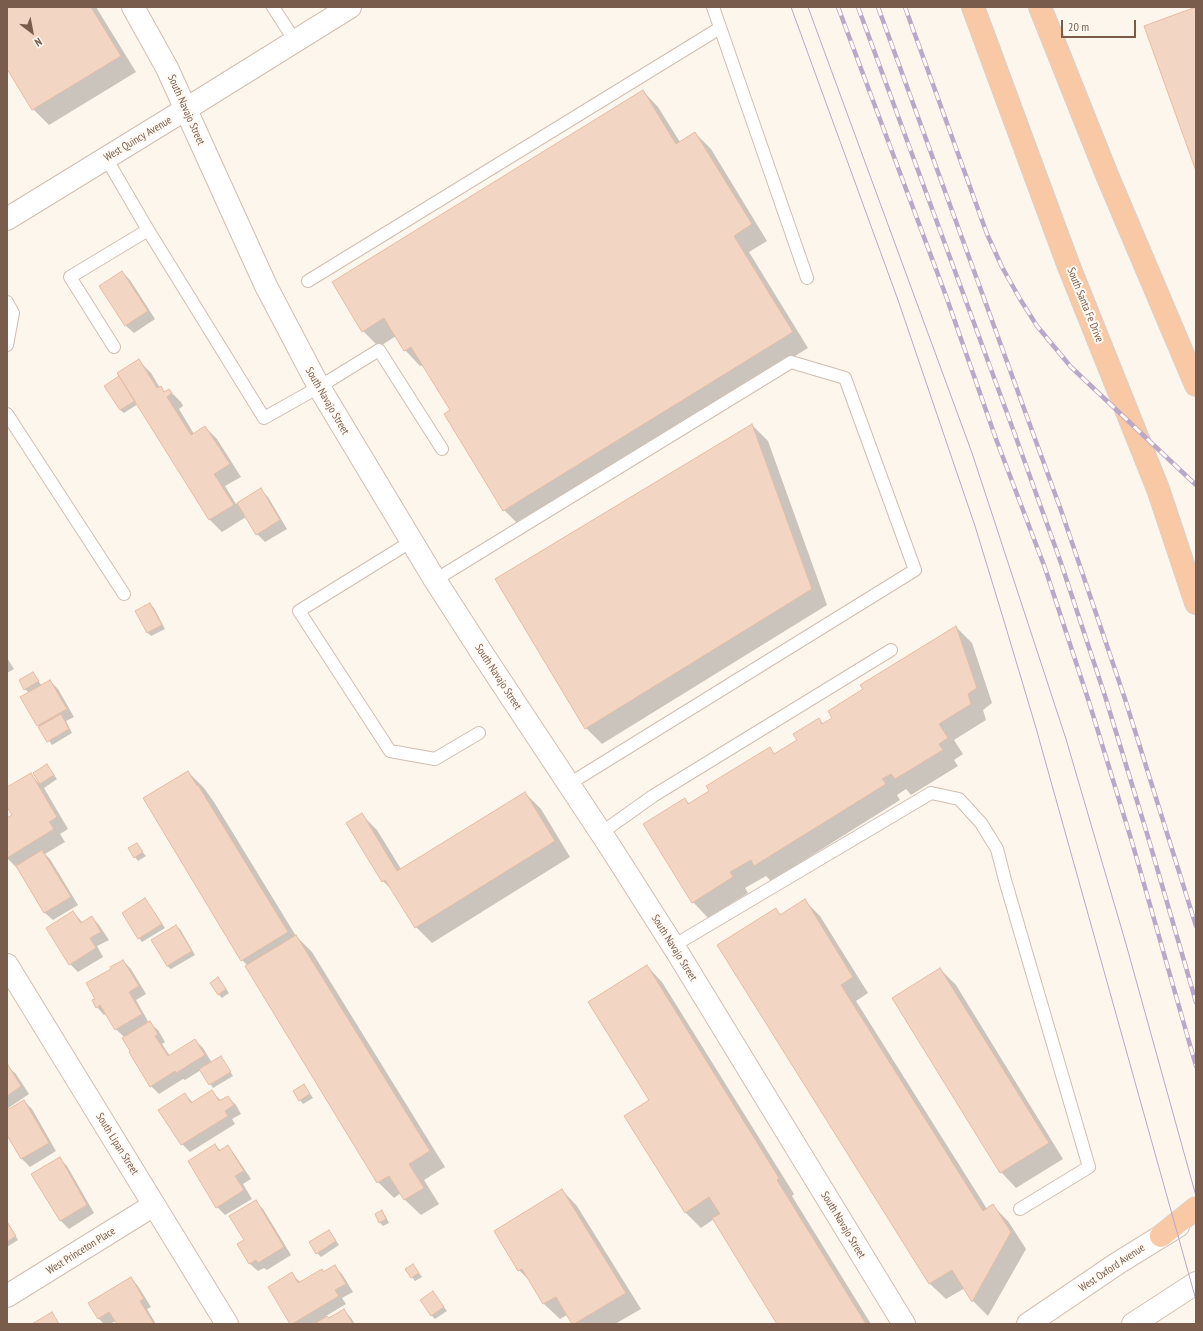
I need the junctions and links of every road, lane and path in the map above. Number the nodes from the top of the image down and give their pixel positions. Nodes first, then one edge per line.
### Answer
1 (133, 7) edge
2 (273, 7) edge
3 (350, 7) edge
4 (713, 7) edge
5 (973, 7) edge
6 (1040, 7) edge
7 (720, 28) junction
8 (295, 41) junction
9 (186, 109) junction
10 (106, 158) junction
11 (7, 219) edge
12 (148, 230) junction
13 (807, 278) dead end
14 (308, 281) dead end
15 (7, 302) edge
16 (7, 345) edge
17 (114, 346) dead end
18 (1196, 385) edge
19 (319, 387) junction
20 (7, 414) edge
21 (442, 449) dead end
22 (412, 541) junction
23 (435, 580) junction
24 (124, 594) dead end
25 (1196, 603) edge
26 (891, 650) dead end
27 (479, 733) dead end
28 (569, 784) junction
29 (601, 833) junction
30 (673, 946) junction
31 (7, 965) edge
32 (154, 1205) junction
33 (1196, 1208) edge
34 (1020, 1209) dead end
35 (1196, 1215) edge
36 (1161, 1236) junction
37 (1196, 1283) edge
38 (7, 1296) edge
39 (227, 1324) edge
40 (904, 1324) edge
41 (1028, 1324) edge
42 (1133, 1324) edge

1 - 9 street, South Navajo Street
2 - 8 lane
3 - 8 street, West Quincy Avenue
4 - 7 lane
5 - 25 highway, South Santa Fe Drive
6 - 18 highway
7 - 13 lane
7 - 14 lane
8 - 9 street, West Quincy Avenue
9 - 10 street, West Quincy Avenue
9 - 19 street, South Navajo Street
10 - 11 street, West Quincy Avenue
10 - 12 lane
12 - 17 lane
12 - 19 lane
15 - 16 lane
19 - 21 lane
19 - 22 street, South Navajo Street
20 - 24 lane
22 - 23 street, South Navajo Street
22 - 27 lane
23 - 28 street, South Navajo Street
23 - 28 lane
26 - 29 lane
28 - 29 street, South Navajo Street
29 - 30 street, South Navajo Street
30 - 34 lane
30 - 40 street, South Navajo Street
31 - 32 street, South Lipan Street
32 - 38 street, West Princeton Place
32 - 39 street, South Lipan Street
33 - 36 highway
35 - 36 street, West Oxford Avenue
36 - 41 street, West Oxford Avenue
37 - 42 street

